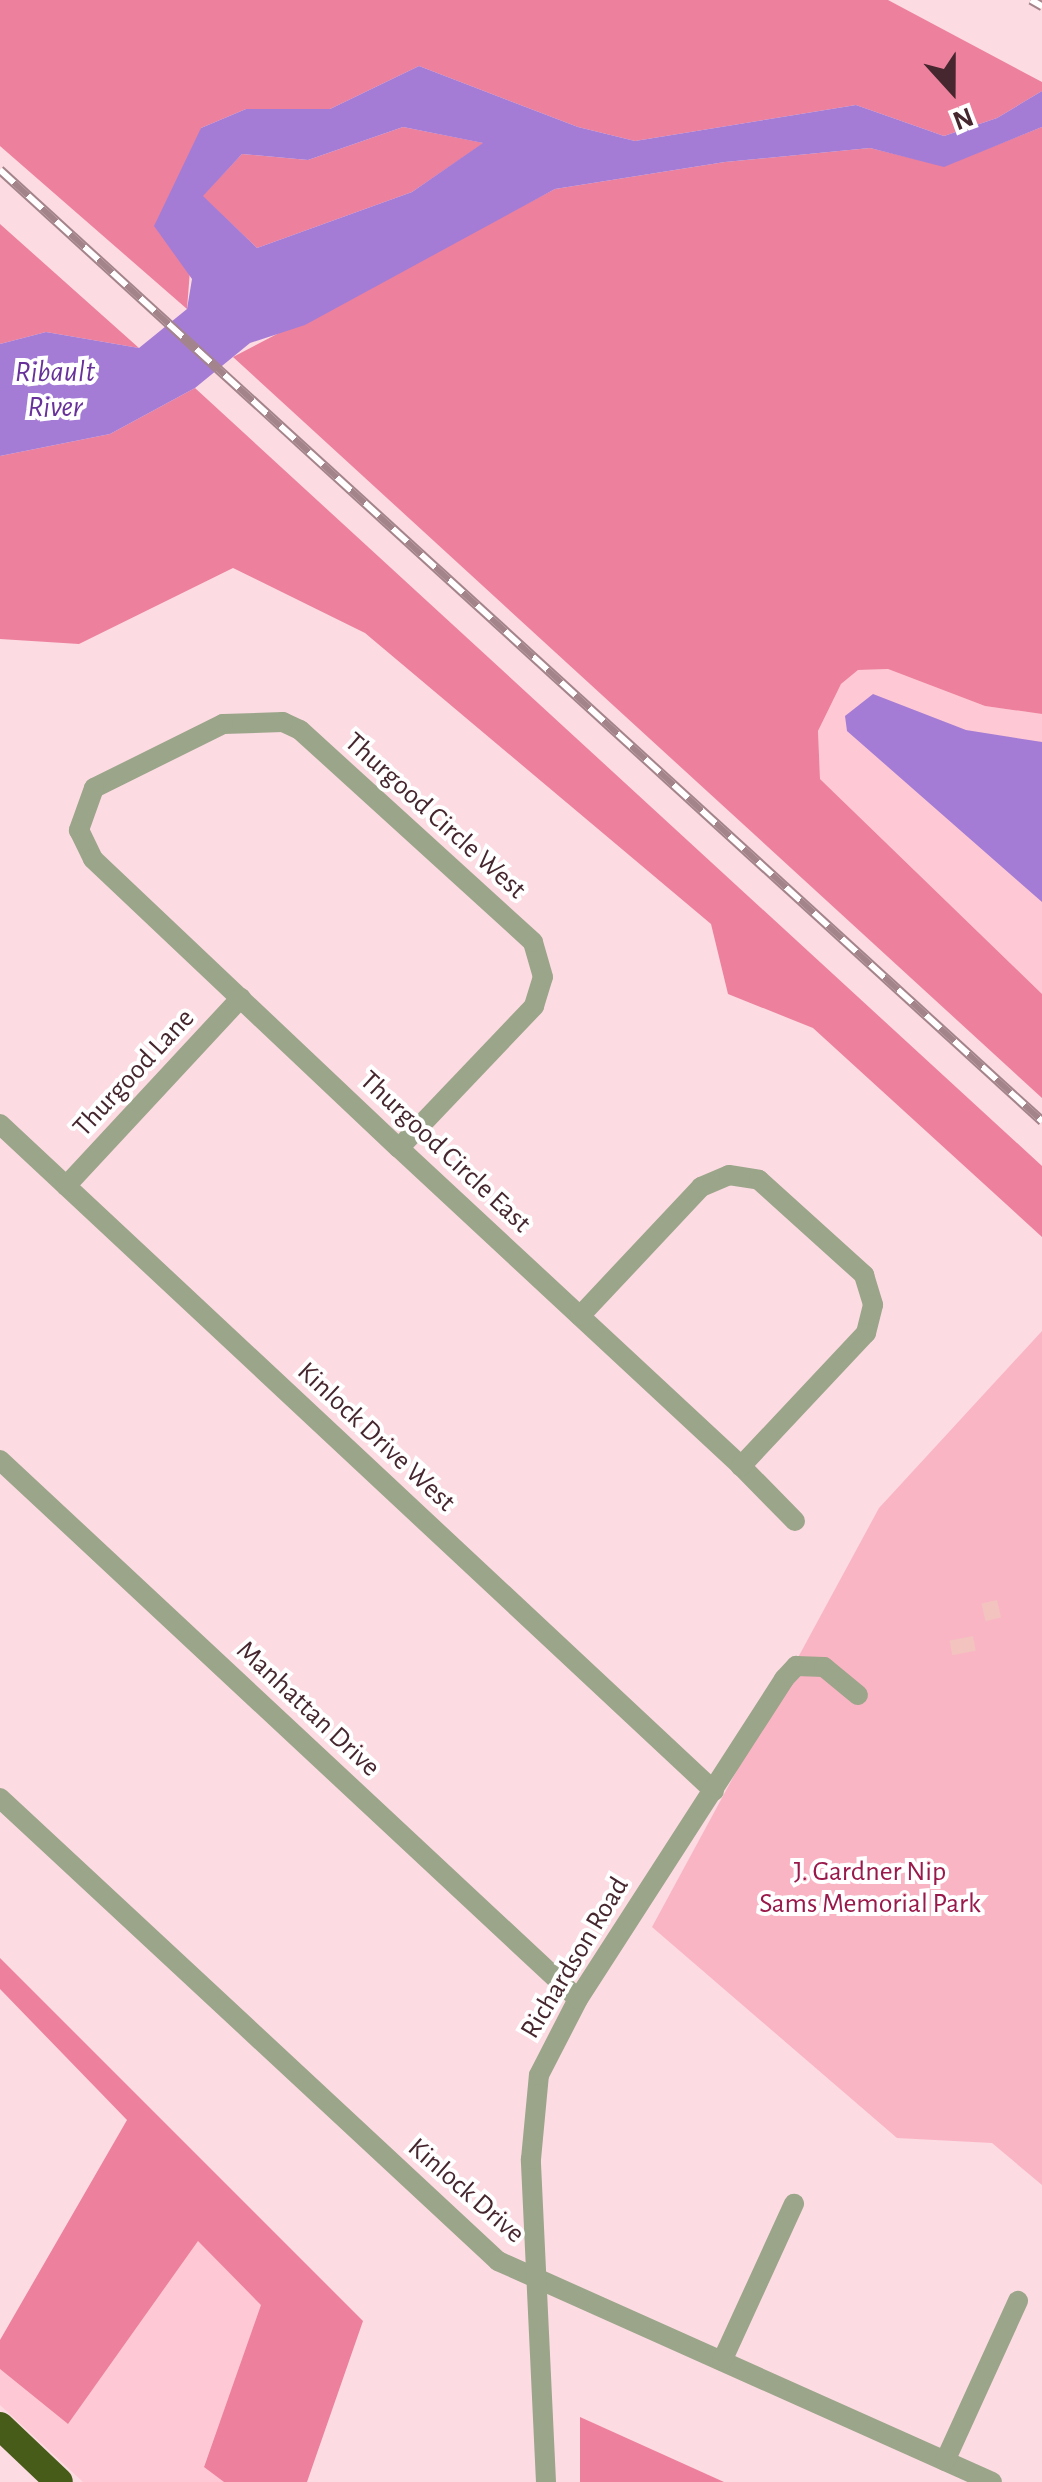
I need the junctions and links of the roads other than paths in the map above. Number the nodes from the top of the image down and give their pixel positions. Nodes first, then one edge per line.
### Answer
1 (266, 719) joint
2 (241, 998) junction
3 (0, 1124) edge
4 (400, 1148) junction
5 (66, 1186) junction
6 (580, 1316) junction
7 (0, 1460) edge
8 (741, 1466) junction
9 (796, 1521) dead end
10 (858, 1695) dead end
11 (714, 1790) junction
12 (0, 1798) edge
13 (578, 1999) junction
14 (794, 2204) dead end
15 (538, 2280) junction
16 (1018, 2301) dead end
17 (722, 2361) junction
18 (0, 2426) edge
19 (945, 2461) junction
20 (59, 2482) edge
21 (546, 2482) edge
22 (992, 2482) edge

1 - 2 street, Thurgood Circle East
1 - 4 street, Thurgood Circle West
2 - 4 street, Thurgood Circle East
2 - 5 street, Thurgood Lane
3 - 5 street, Kinlock Drive West
4 - 6 street, Thurgood Circle East
5 - 11 street, Kinlock Drive West
6 - 8 street, Thurgood Circle East
6 - 8 street
7 - 13 street, Manhattan Drive
8 - 9 street, Thurgood Circle East
10 - 11 street, Richardson Road
11 - 13 street, Richardson Road
12 - 15 street, Kinlock Drive
13 - 15 street, Richardson Road
14 - 17 street
15 - 17 street, Kinlock Drive
15 - 21 street, Richardson Road
16 - 19 street
17 - 19 street, Kinlock Drive
18 - 20 highway
19 - 22 street, Kinlock Drive

